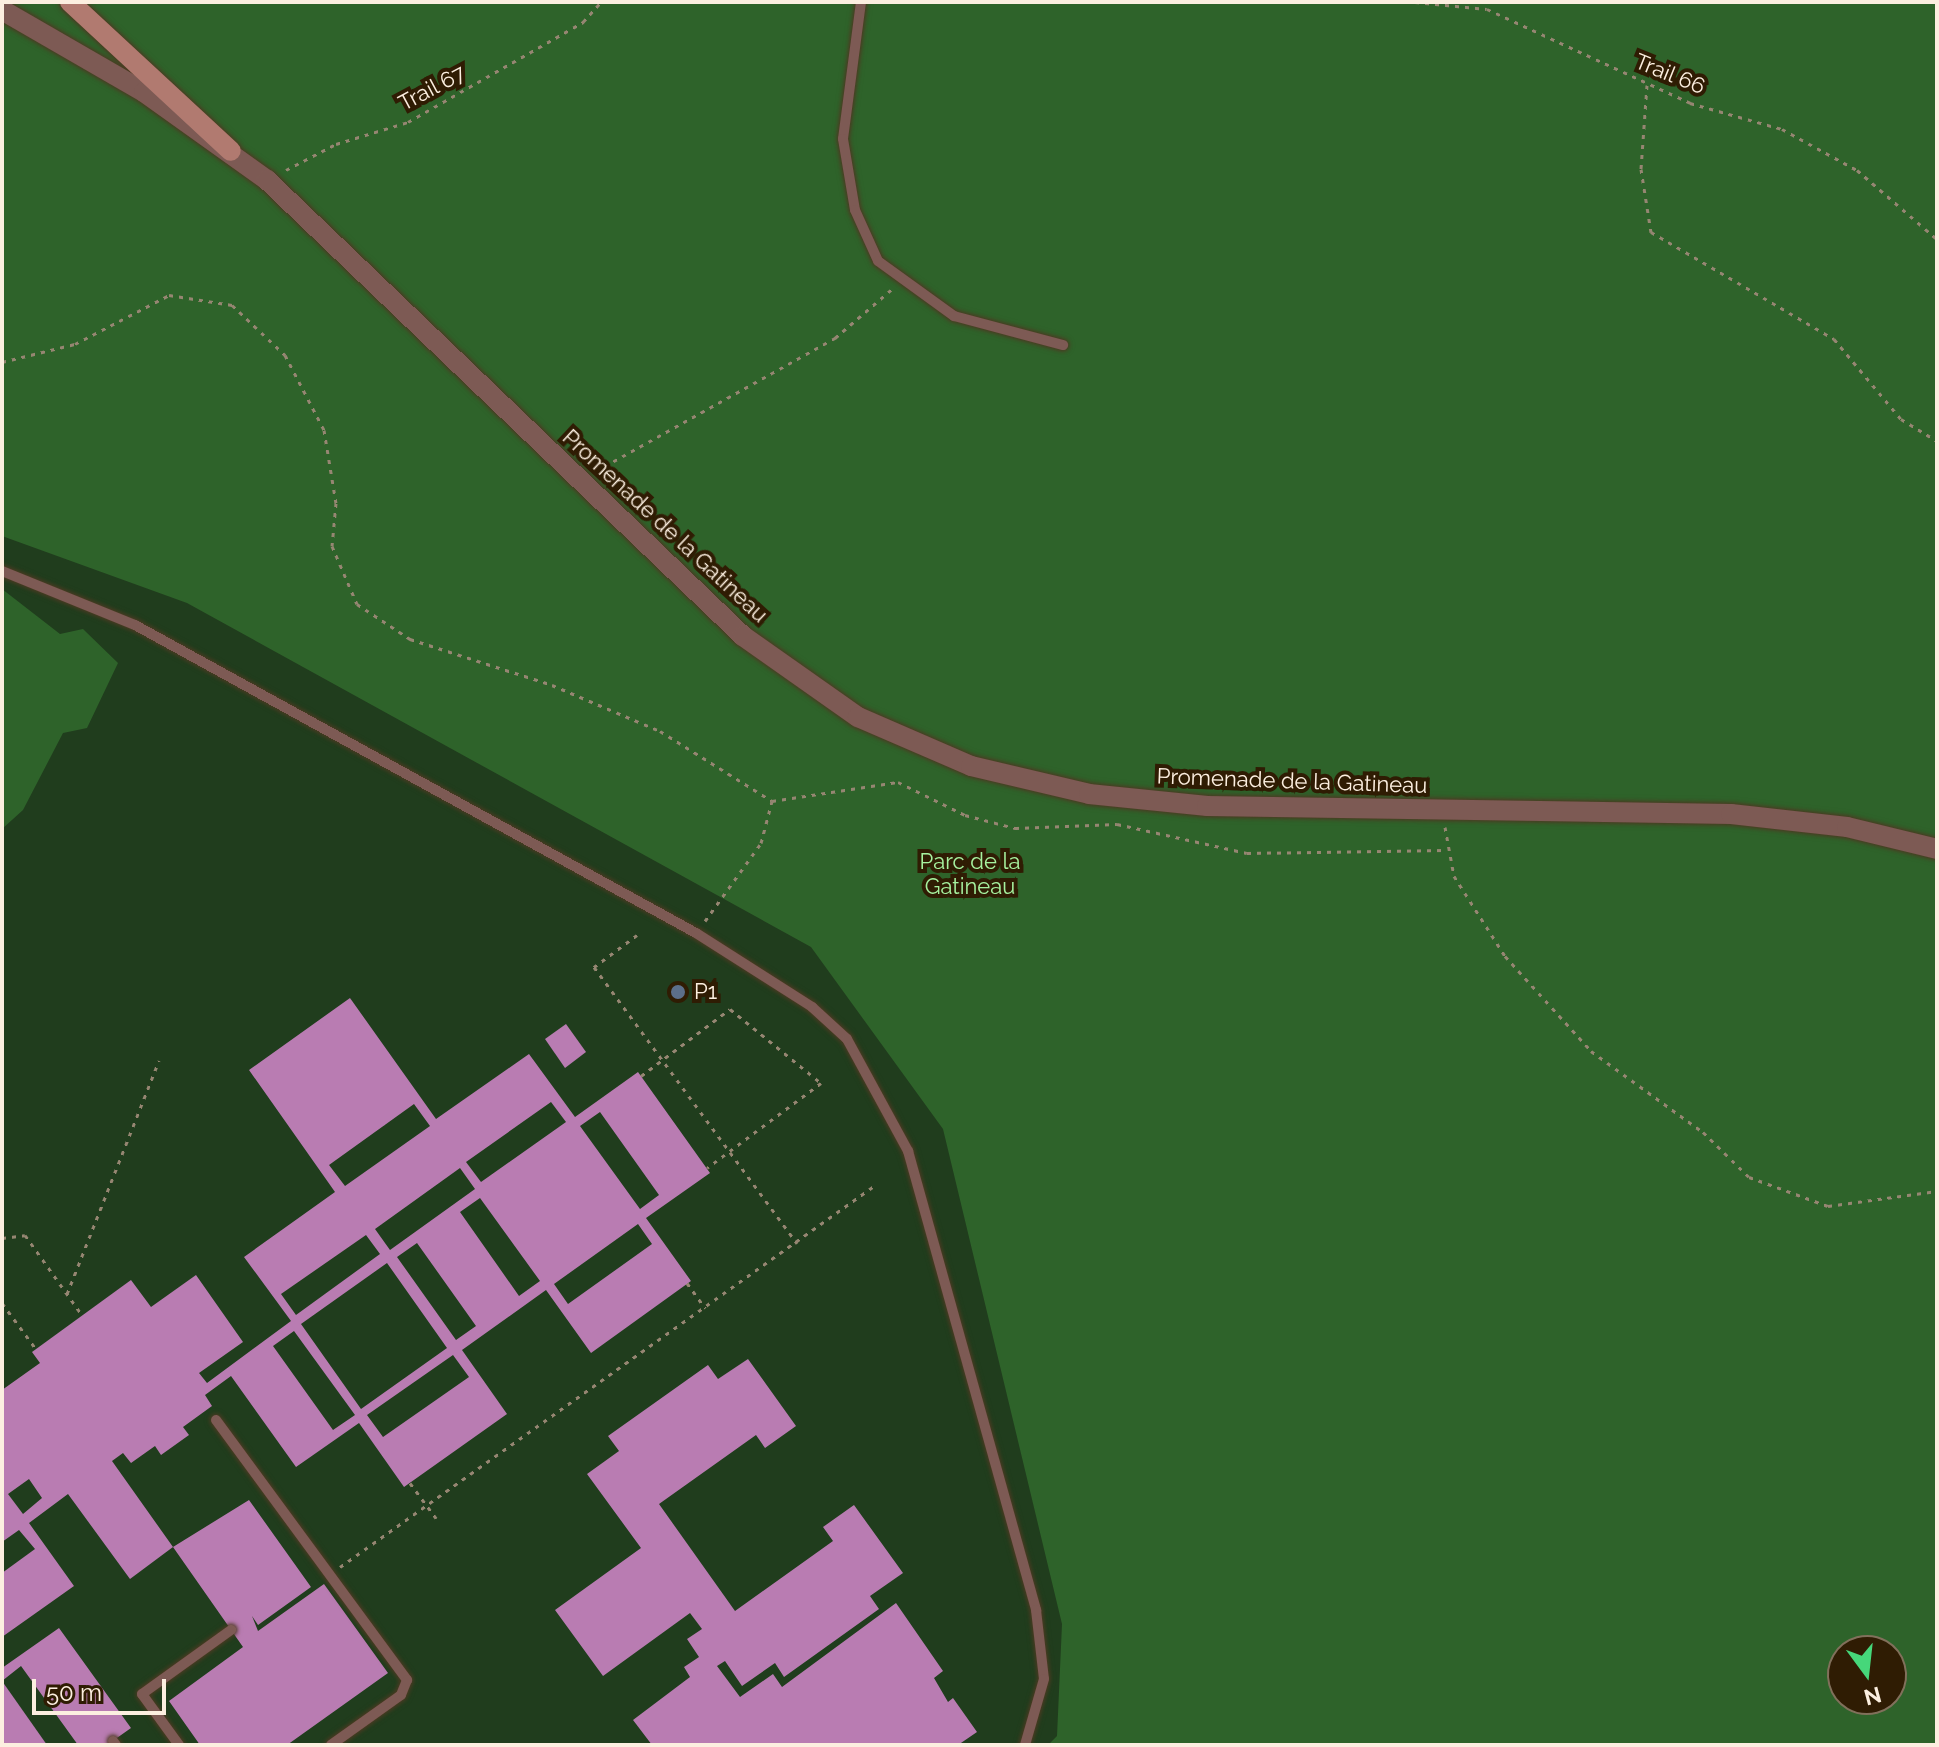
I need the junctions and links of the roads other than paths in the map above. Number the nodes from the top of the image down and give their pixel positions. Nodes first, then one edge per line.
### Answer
1 (70, 2) edge
2 (861, 2) edge
3 (2, 10) edge
4 (231, 151) junction
5 (1063, 345) dead end
6 (2, 571) edge
7 (1937, 849) edge
8 (216, 1420) dead end
9 (231, 1630) dead end
10 (179, 1745) edge
11 (331, 1745) edge
12 (1025, 1745) edge

1 - 4 main road
2 - 5 lane
3 - 4 street, Promenade de la Gatineau
4 - 7 street, Promenade de la Gatineau
6 - 12 lane
8 - 11 lane
9 - 10 lane

